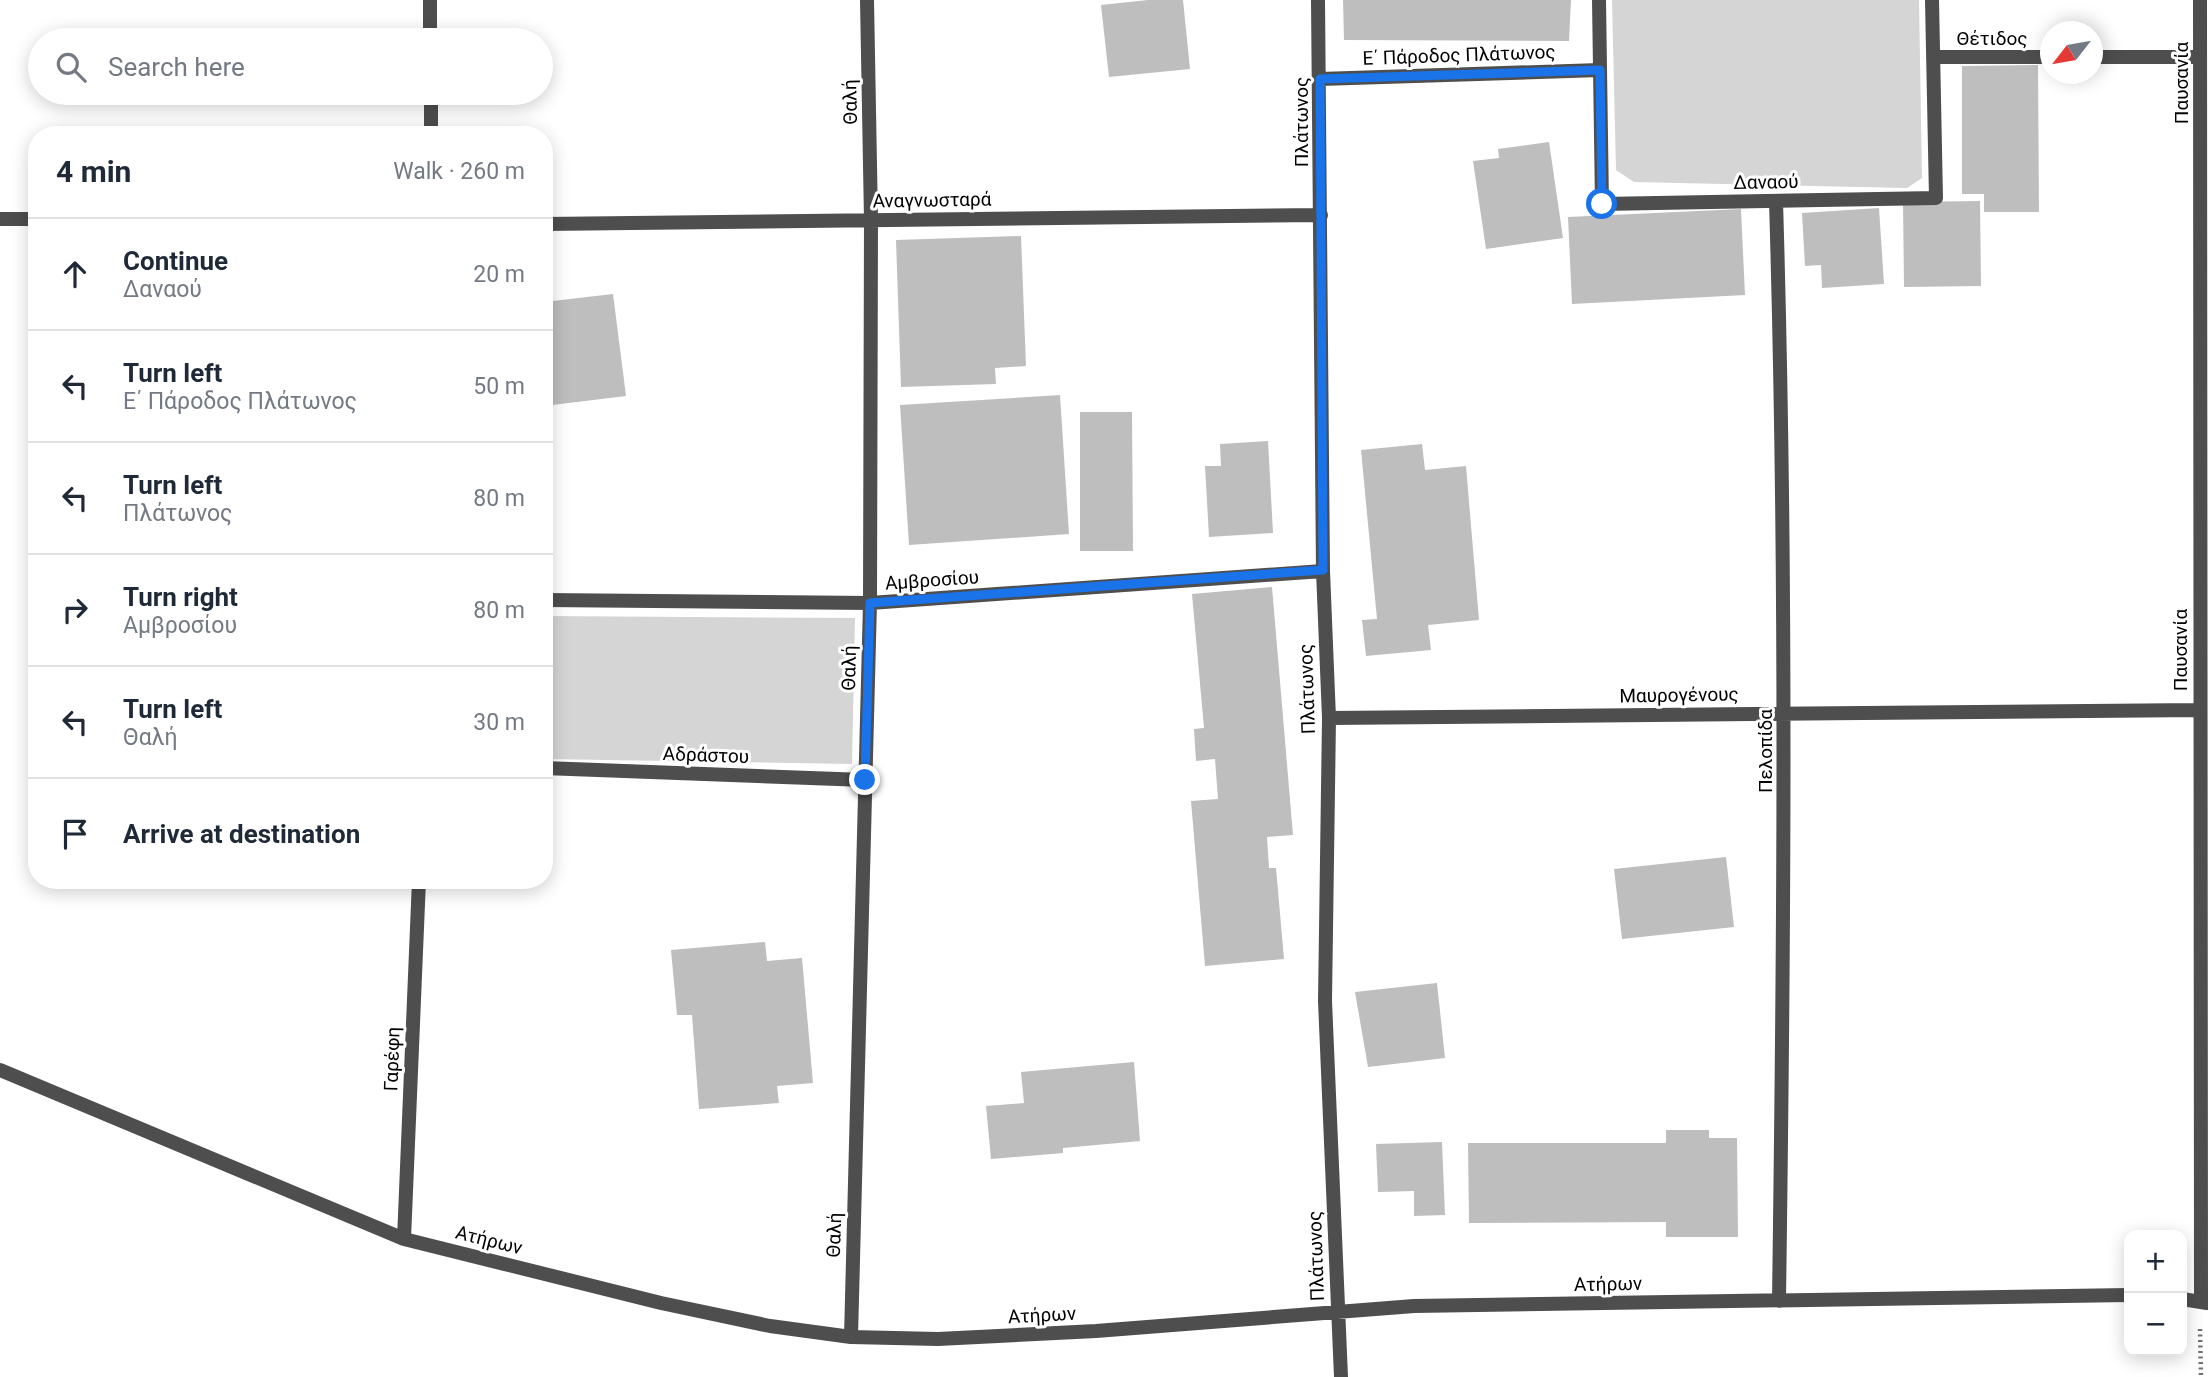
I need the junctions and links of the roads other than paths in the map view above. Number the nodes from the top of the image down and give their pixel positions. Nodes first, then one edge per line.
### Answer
1 (430, 0) edge
2 (867, 0) edge
3 (1318, 0) edge
4 (1599, 0) edge
5 (1932, 0) edge
6 (2200, 0) edge
7 (2204, 15) edge
8 (430, 28) edge
9 (1934, 57) junction
10 (2040, 57) edge
11 (2103, 57) edge
12 (2200, 57) junction
13 (1600, 70) junction
14 (1320, 79) junction
15 (431, 105) edge
16 (431, 126) edge
17 (1776, 201) junction
18 (1321, 215) junction
19 (0, 219) edge
20 (28, 219) edge
21 (871, 220) junction
22 (553, 224) edge
23 (2204, 524) edge
24 (1323, 570) junction
25 (553, 600) edge
26 (870, 603) junction
27 (2199, 710) junction
28 (1784, 714) junction
29 (1329, 718) junction
30 (553, 768) edge
31 (865, 780) junction
32 (419, 889) edge
33 (0, 1070) edge
34 (2203, 1075) edge
35 (404, 1239) junction
36 (2124, 1295) edge
37 (1779, 1301) junction
38 (2204, 1301) edge
39 (1338, 1314) junction
40 (851, 1337) junction
41 (1341, 1377) edge

1 - 8 street
2 - 21 street, Θαλή
3 - 14 street, Πλάτωνος
4 - 13 street, Δαναού
5 - 9 street, Δαναού
6 - 7 street, Παυσανία
7 - 12 street, Παυσανία
9 - 10 street, Θέτιδος
9 - 17 street, Δαναού
11 - 12 street
12 - 23 street, Παυσανία
13 - 14 street, Ε΄ Πάροδος Πλάτωνος
13 - 17 street, Δαναού
14 - 18 street, Πλάτωνος
15 - 16 street
17 - 28 street, Πελοπίδα
18 - 21 street, Αναγνωσταρά
18 - 24 street, Πλάτωνος
19 - 20 street
21 - 22 street, Αναγνωσταρά
21 - 26 street, Θαλή
23 - 27 street, Παυσανία
24 - 26 street, Αμβροσίου
24 - 29 street, Πλάτωνος
25 - 26 street, Αμβροσίου
26 - 31 street, Θαλή
27 - 28 street, Μαυρογένους
27 - 34 street, Παυσανία
28 - 29 street, Μαυρογένους
28 - 37 street, Πελοπίδα
29 - 39 street, Πλάτωνος
30 - 31 street, Αδράστου
31 - 40 street, Θαλή
32 - 35 street, Γαρέφη
33 - 35 street, Ατήρων
34 - 38 street, Παυσανία
35 - 40 street, Ατήρων
36 - 37 street, Ατήρων
37 - 39 street, Ατήρων
39 - 40 street, Ατήρων
39 - 41 street, Πλάτωνος

